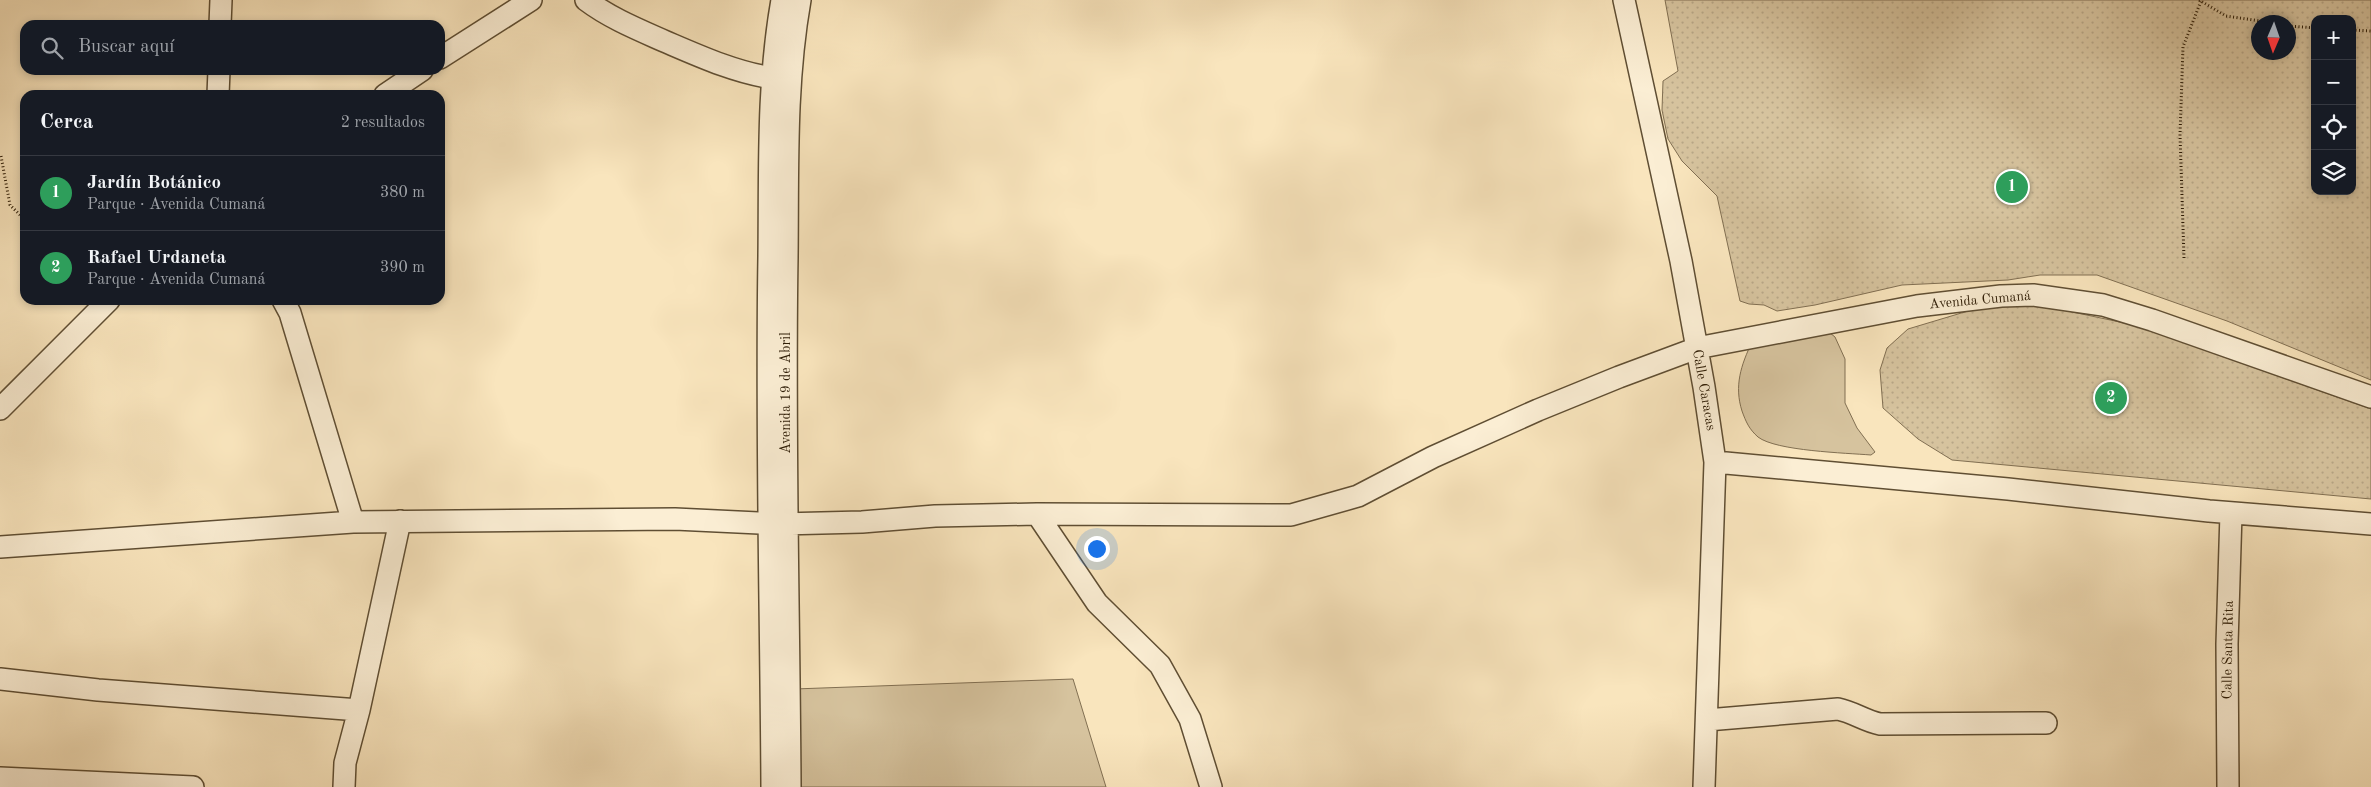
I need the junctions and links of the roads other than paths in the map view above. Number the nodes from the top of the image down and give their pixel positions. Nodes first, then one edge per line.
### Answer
1 (221, 0) edge
2 (531, 0) edge
3 (586, 0) edge
4 (782, 0) edge
5 (800, 0) edge
6 (1624, 0) edge
7 (220, 20) edge
8 (445, 55) edge
9 (219, 75) edge
10 (415, 75) edge
11 (772, 78) junction
12 (218, 90) edge
13 (393, 90) edge
14 (104, 305) edge
15 (287, 305) edge
16 (1697, 348) junction
17 (2371, 397) edge
18 (0, 409) edge
19 (1715, 462) junction
20 (2231, 513) junction
21 (1037, 514) junction
22 (400, 521) junction
23 (353, 522) junction
24 (777, 523) junction
25 (2371, 524) edge
26 (0, 547) edge
27 (0, 679) edge
28 (359, 710) junction
29 (1707, 720) junction
30 (2046, 723) dead end
31 (0, 778) edge
32 (193, 787) edge
33 (344, 787) edge
34 (772, 787) edge
35 (790, 787) edge
36 (1211, 787) edge
37 (1704, 787) edge
38 (2228, 787) edge

1 - 7 street
2 - 8 street
3 - 11 street
4 - 11 street, Avenida 19 de Abril
5 - 24 street, Avenida 19 de Abril
6 - 16 street, Calle Caracas
9 - 12 street
10 - 13 street
11 - 24 street, Avenida 19 de Abril
14 - 18 street
15 - 23 street
16 - 17 street, Avenida Cumaná
16 - 19 street, Calle Caracas
16 - 21 street, Avenida Cumaná
19 - 20 street
19 - 29 street, Calle Caracas
20 - 25 street
20 - 38 street, Calle Santa Rita
21 - 24 street, Avenida Cumaná
21 - 36 street
22 - 23 street, Avenida Cumaná
22 - 24 street, Avenida Cumaná
22 - 28 street
23 - 26 street, Avenida Cumaná
24 - 34 street, Avenida 19 de Abril
24 - 35 street, Avenida 19 de Abril
27 - 28 street
28 - 33 street
29 - 30 street
29 - 37 street, Calle Caracas
31 - 32 street

